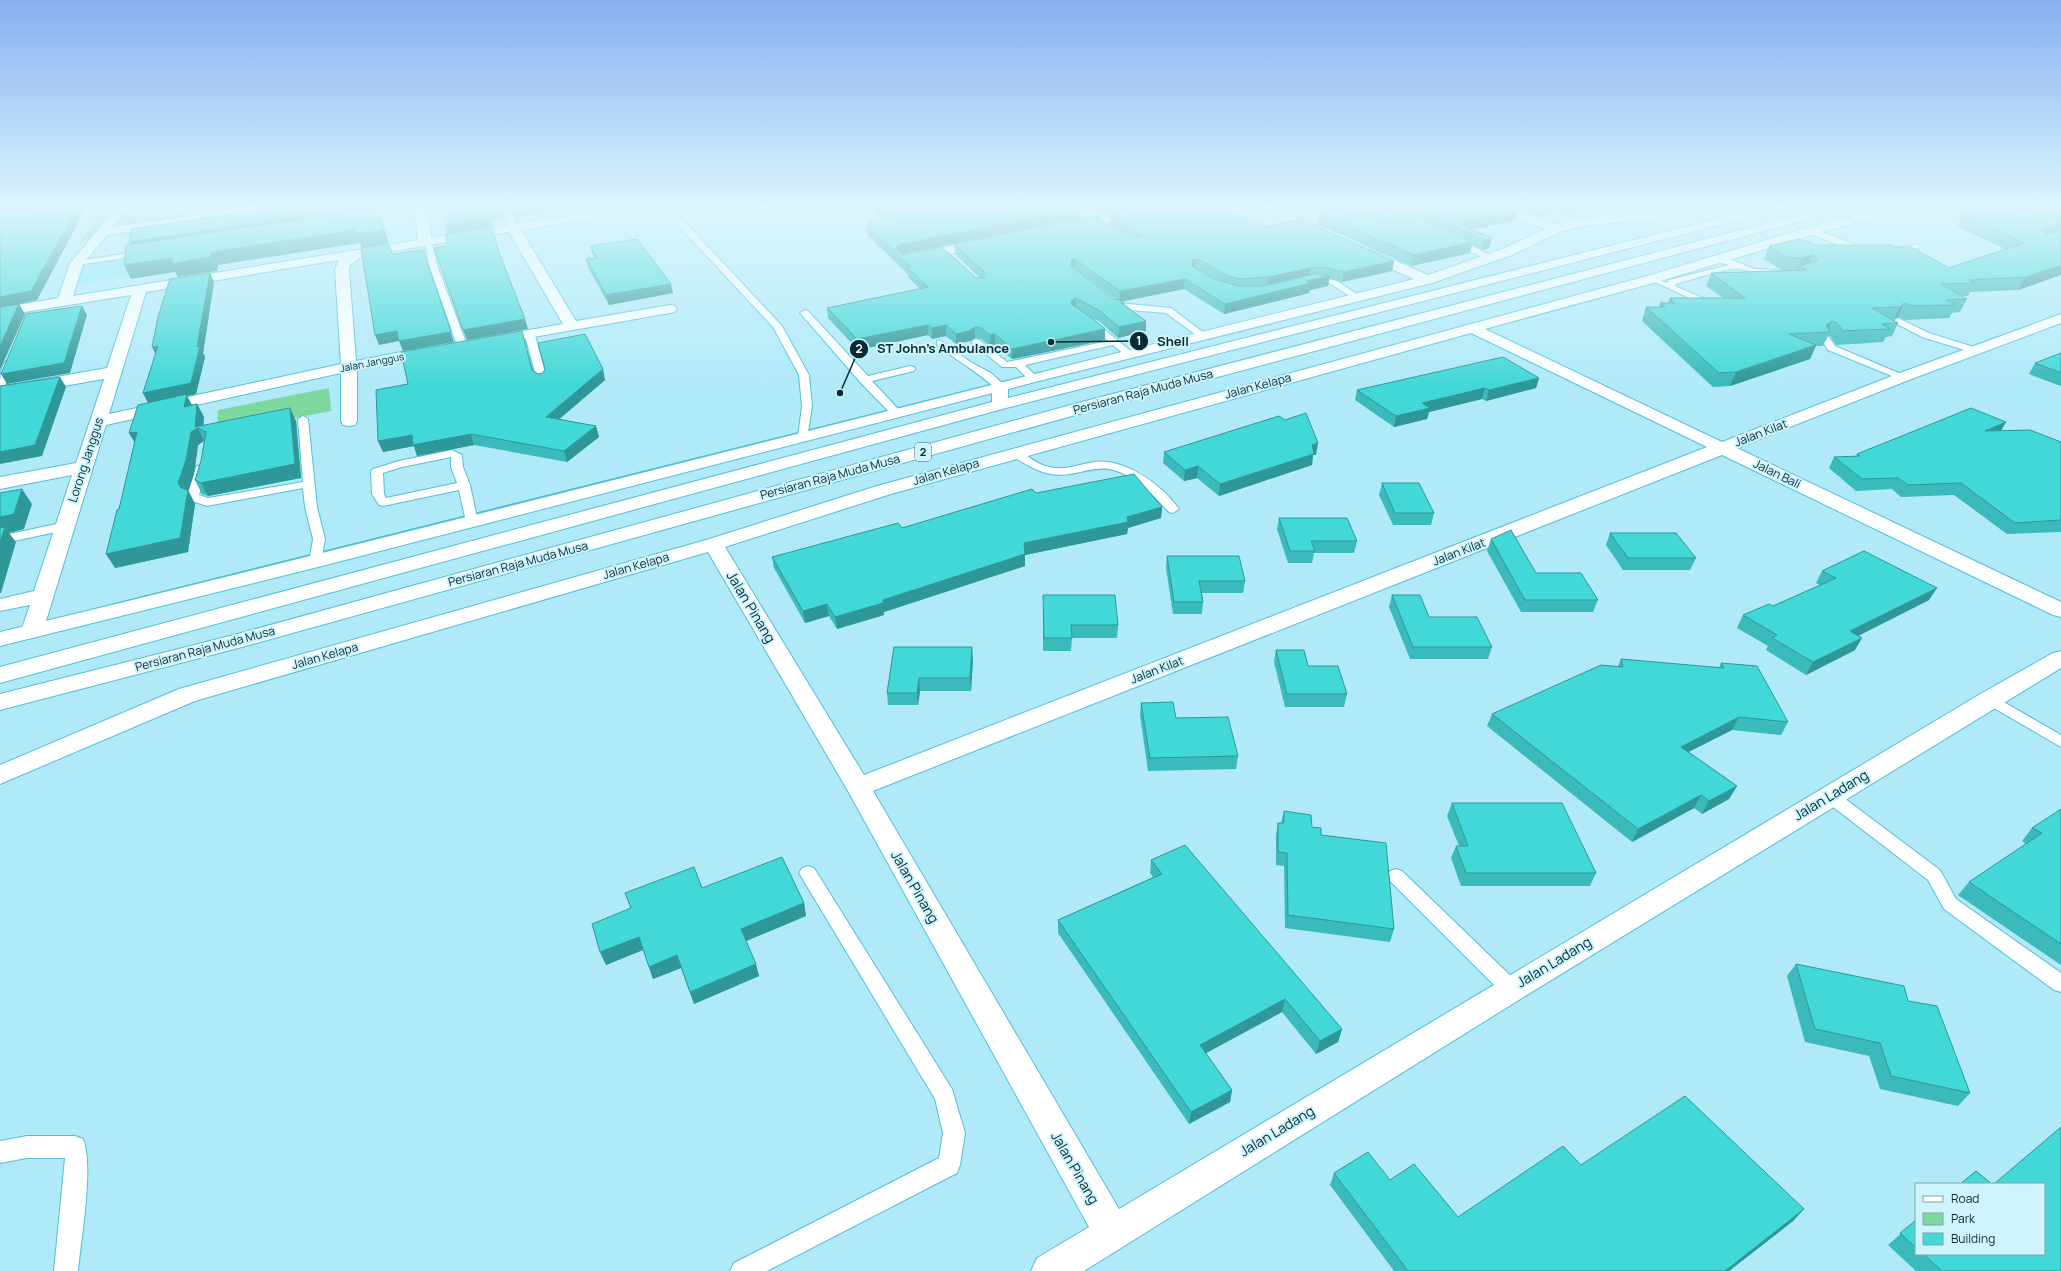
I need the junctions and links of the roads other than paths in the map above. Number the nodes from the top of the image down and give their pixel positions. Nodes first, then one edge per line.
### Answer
1 (76, 265) edge
2 (288, 265) edge
3 (343, 265) edge
4 (433, 265) edge
5 (535, 265) edge
6 (720, 265) edge
7 (1394, 265) edge
8 (1470, 265) edge
9 (1538, 265) edge
10 (1621, 265) edge
11 (1718, 265) edge
12 (1722, 265) edge
13 (1736, 265) edge
14 (1788, 274) edge
15 (1652, 279) junction
16 (1427, 280) junction
17 (1300, 283) edge
18 (1670, 287) junction
19 (140, 289) junction
20 (1102, 294) edge
21 (1359, 298) junction
22 (64, 302) junction
23 (1707, 303) edge
24 (33, 307) junction
25 (670, 310) dead end
26 (0, 312) edge
27 (805, 313) dead end
28 (1084, 317) edge
29 (2061, 318) edge
30 (27, 321) edge
31 (1898, 321) edge
32 (572, 327) junction
33 (1471, 328) junction
34 (530, 335) junction
35 (1203, 336) junction
36 (1826, 339) edge
37 (976, 342) edge
38 (1115, 342) junction
39 (940, 343) edge
40 (462, 345) junction
41 (15, 350) edge
42 (1974, 350) junction
43 (1129, 354) junction
44 (1018, 364) junction
45 (348, 366) junction
46 (910, 369) dead end
47 (114, 372) junction
48 (1034, 378) junction
49 (1903, 378) junction
50 (542, 380) edge
51 (864, 380) junction
52 (0, 386) edge
53 (0, 392) edge
54 (1000, 396) junction
55 (896, 413) junction
56 (303, 419) dead end
57 (99, 421) junction
58 (349, 421) dead end
59 (803, 437) junction
60 (1723, 448) junction
61 (1014, 453) junction
62 (203, 457) edge
63 (84, 467) junction
64 (0, 483) edge
65 (309, 484) junction
66 (464, 485) junction
67 (1173, 509) dead end
68 (472, 522) junction
69 (66, 526) junction
70 (0, 540) edge
71 (713, 544) junction
72 (315, 562) junction
73 (44, 595) junction
74 (0, 606) edge
75 (2061, 610) edge
76 (32, 631) junction
77 (0, 639) edge
78 (234, 642) junction
79 (2061, 658) edge
80 (0, 675) edge
81 (1990, 699) junction
82 (0, 702) edge
83 (0, 717) edge
84 (2061, 742) edge
85 (0, 775) edge
86 (858, 787) junction
87 (1830, 796) junction
88 (808, 873) dead end
89 (1396, 876) dead end
90 (2061, 984) edge
91 (1511, 988) junction
92 (0, 1152) edge
93 (1112, 1232) junction
94 (66, 1271) edge
95 (742, 1271) edge
96 (1050, 1271) edge

1 - 22 main road
2 - 19 main road
3 - 45 main road
4 - 40 lane
5 - 32 main road
6 - 59 lane
7 - 16 main road
8 - 16 main road
9 - 54 main road, Persiaran Raja Muda Musa / 2
10 - 78 main road, Persiaran Raja Muda Musa / 2
11 - 15 main road, Jalan Kelapa
12 - 18 lane
13 - 14 lane
15 - 18 lane
15 - 33 main road, Jalan Kelapa
16 - 21 main road
17 - 21 lane
18 - 23 lane
19 - 22 main road
19 - 47 main road, Lorong Janggus
20 - 35 lane
21 - 35 main road
22 - 24 main road
24 - 26 main road
24 - 30 lane
25 - 32 main road, Jalan Janggus
27 - 51 lane
28 - 38 lane
29 - 42 main road, Jalan Kilat
31 - 42 lane
32 - 34 main road, Jalan Janggus
33 - 60 main road, Jalan Bali
33 - 61 main road, Jalan Kelapa
34 - 40 main road, Jalan Janggus
34 - 50 lane
35 - 43 main road
36 - 49 lane
37 - 44 lane
38 - 43 lane
38 - 44 lane
39 - 54 lane
40 - 45 main road, Jalan Janggus
41 - 52 lane
42 - 49 main road, Jalan Kilat
43 - 48 main road
44 - 48 lane
45 - 57 main road, Jalan Janggus
45 - 58 main road
46 - 51 lane
47 - 53 main road
47 - 57 main road, Lorong Janggus
48 - 54 main road
49 - 60 main road, Jalan Kilat
51 - 55 lane
54 - 55 main road
54 - 80 main road, Persiaran Raja Muda Musa / 2
55 - 59 main road
56 - 65 lane
57 - 63 main road, Lorong Janggus
59 - 68 main road
60 - 75 main road, Jalan Bali
60 - 86 main road, Jalan Kilat
61 - 67 lane
61 - 71 main road, Jalan Kelapa
62 - 65 lane
63 - 64 main road
63 - 69 main road, Lorong Janggus
65 - 72 lane
66 - 66 lane
66 - 68 lane
68 - 72 main road
69 - 70 lane
69 - 73 main road, Lorong Janggus
71 - 85 main road, Jalan Kelapa
71 - 86 main road, Jalan Pinang
72 - 76 main road
73 - 74 main road
73 - 76 main road, Lorong Janggus
76 - 77 main road
78 - 82 main road, Persiaran Raja Muda Musa / 2
78 - 83 main road
79 - 81 main road, Jalan Ladang
81 - 84 lane
81 - 87 main road, Jalan Ladang
86 - 93 main road, Jalan Pinang
87 - 90 lane
87 - 91 main road, Jalan Ladang
88 - 95 lane
89 - 91 lane
91 - 93 main road, Jalan Ladang
92 - 94 lane
93 - 96 main road, Jalan Ladang

